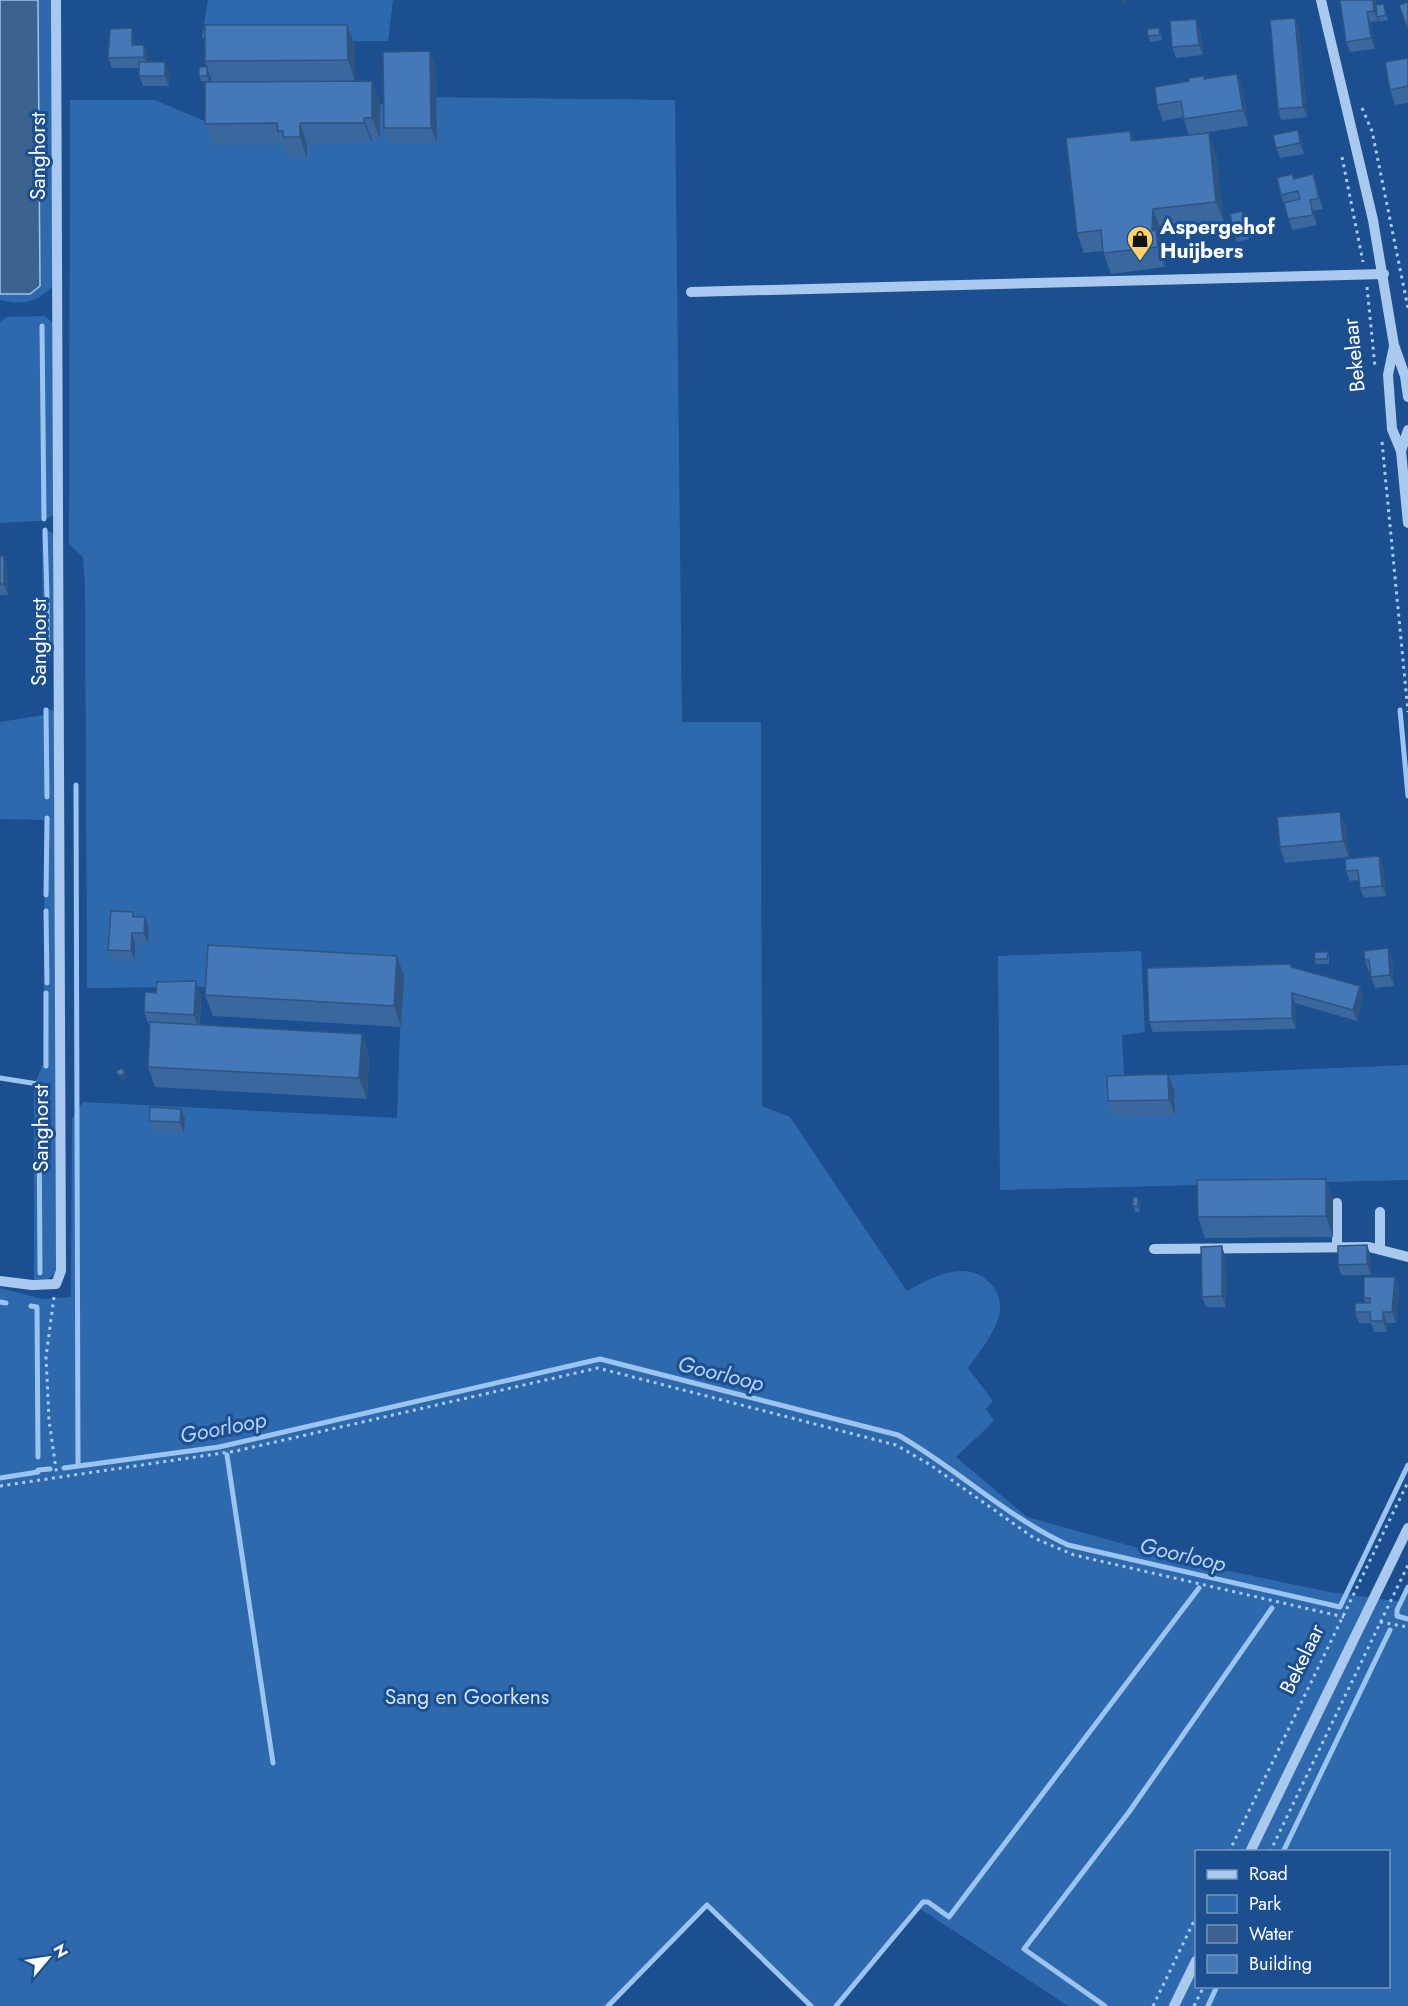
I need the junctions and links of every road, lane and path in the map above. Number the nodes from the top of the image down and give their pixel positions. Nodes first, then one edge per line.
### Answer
1 (57, 0) edge
2 (1321, 0) edge
3 (1359, 102) dead end
4 (1340, 146) dead end
5 (1384, 274) junction
6 (1365, 275) junction
7 (691, 292) dead end
8 (1408, 308) edge
9 (1394, 345) junction
10 (1375, 370) dead end
11 (1408, 397) edge
12 (1408, 430) edge
13 (1381, 438) dead end
14 (1401, 451) junction
15 (1408, 523) edge
16 (1408, 701) edge
17 (1408, 712) edge
18 (1337, 1203) dead end
19 (1380, 1212) dead end
20 (1337, 1247) junction
21 (1154, 1249) dead end
22 (1380, 1250) junction
23 (1408, 1257) edge
24 (0, 1281) edge
25 (56, 1284) junction
26 (57, 1476) junction
27 (1408, 1482) edge
28 (0, 1486) edge
29 (1408, 1528) edge
30 (1408, 1565) edge
31 (1344, 1617) junction
32 (1380, 1622) junction
33 (1408, 1627) edge
34 (1229, 1850) edge
35 (1250, 1850) edge
36 (1270, 1850) edge
37 (1195, 1921) edge
38 (1195, 1965) edge
39 (1203, 1988) edge
40 (1153, 2006) edge
41 (1174, 2006) edge
42 (1194, 2006) edge

1 - 25 street, Sanghorst
2 - 5 street, Bekelaar
3 - 8 path
4 - 6 path, Bekelaar
5 - 6 street
5 - 9 street, Bekelaar
6 - 7 street
6 - 10 path, Bekelaar
9 - 11 street, Bekelaar
9 - 14 street, Bekelaar
12 - 14 street, Bekelaar
13 - 16 path
14 - 15 street, Bekelaar
16 - 17 path
18 - 20 street
19 - 22 street
20 - 21 street
20 - 22 street
22 - 23 street
24 - 25 street
25 - 26 path
26 - 28 path
26 - 31 path
27 - 31 path, Bekelaar
29 - 35 street, Bekelaar
30 - 32 path
31 - 34 path, Bekelaar
32 - 33 path
32 - 36 path
37 - 40 path
38 - 41 street
39 - 42 path

